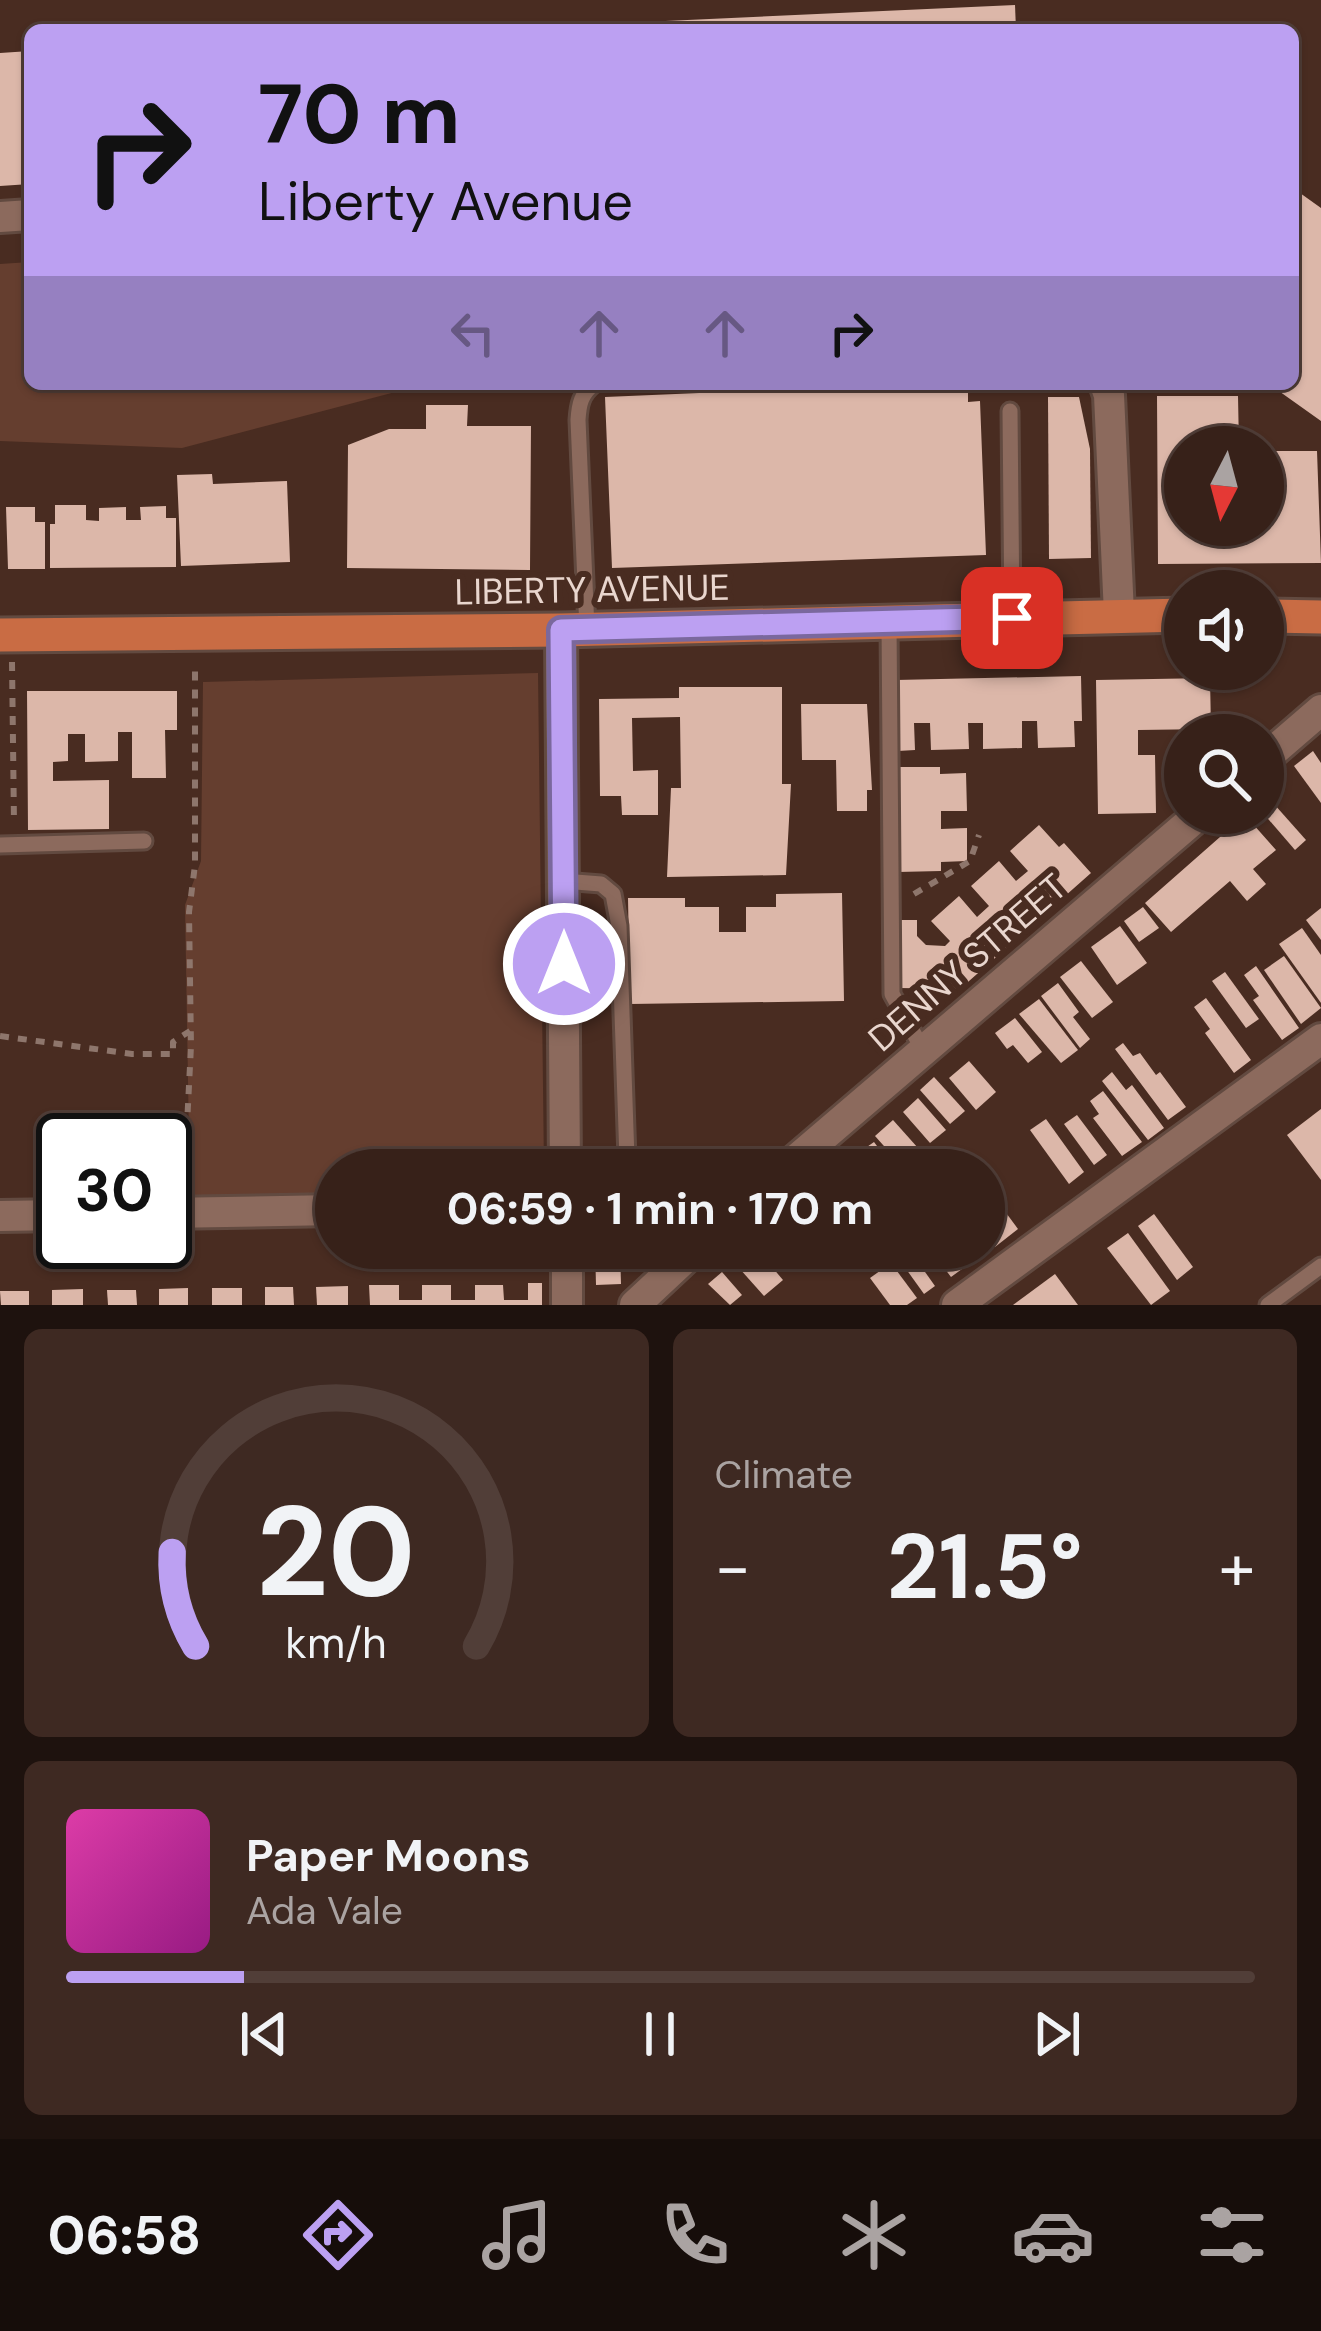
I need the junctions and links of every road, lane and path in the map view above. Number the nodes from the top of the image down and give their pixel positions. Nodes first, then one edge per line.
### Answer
1 (586, 390) edge
2 (1107, 390) edge
3 (1010, 411) dead end
4 (1119, 614) junction
5 (1164, 615) edge
6 (1284, 616) edge
7 (1321, 617) edge
8 (1012, 618) junction
9 (889, 621) junction
10 (574, 630) junction
11 (6, 635) edge
12 (195, 689) dead end
13 (1321, 710) edge
14 (1284, 742) edge
15 (1176, 834) edge
16 (979, 835) dead end
17 (144, 841) dead end
18 (7, 845) edge
19 (563, 881) junction
20 (891, 894) junction
21 (190, 1031) junction
22 (0, 1036) edge
23 (1321, 1039) edge
24 (923, 1050) junction
25 (182, 1113) edge
26 (566, 1149) edge
27 (627, 1149) edge
28 (808, 1149) edge
29 (192, 1205) edge
30 (315, 1209) edge
31 (36, 1215) edge
32 (0, 1216) edge
33 (1321, 1266) edge
34 (567, 1269) edge
35 (674, 1269) edge
36 (567, 1305) edge
37 (635, 1305) edge
38 (957, 1305) edge
39 (1268, 1305) edge

1 - 10 lane
2 - 4 street
3 - 8 lane
4 - 5 main road, LIBERTY AVENUE
4 - 8 main road, LIBERTY AVENUE
6 - 7 main road
8 - 9 main road, LIBERTY AVENUE
9 - 10 main road, LIBERTY AVENUE
9 - 20 lane
10 - 11 main road, LIBERTY AVENUE
10 - 19 street
11 - 18 path
12 - 21 path
13 - 14 street
15 - 24 street, DENNY STREET
16 - 20 path
17 - 18 lane
19 - 26 street
19 - 27 lane
20 - 24 lane
21 - 22 path
21 - 25 path
23 - 38 street
24 - 28 street, DENNY STREET
29 - 30 street
31 - 32 street
33 - 39 lane
34 - 36 street
35 - 37 street

